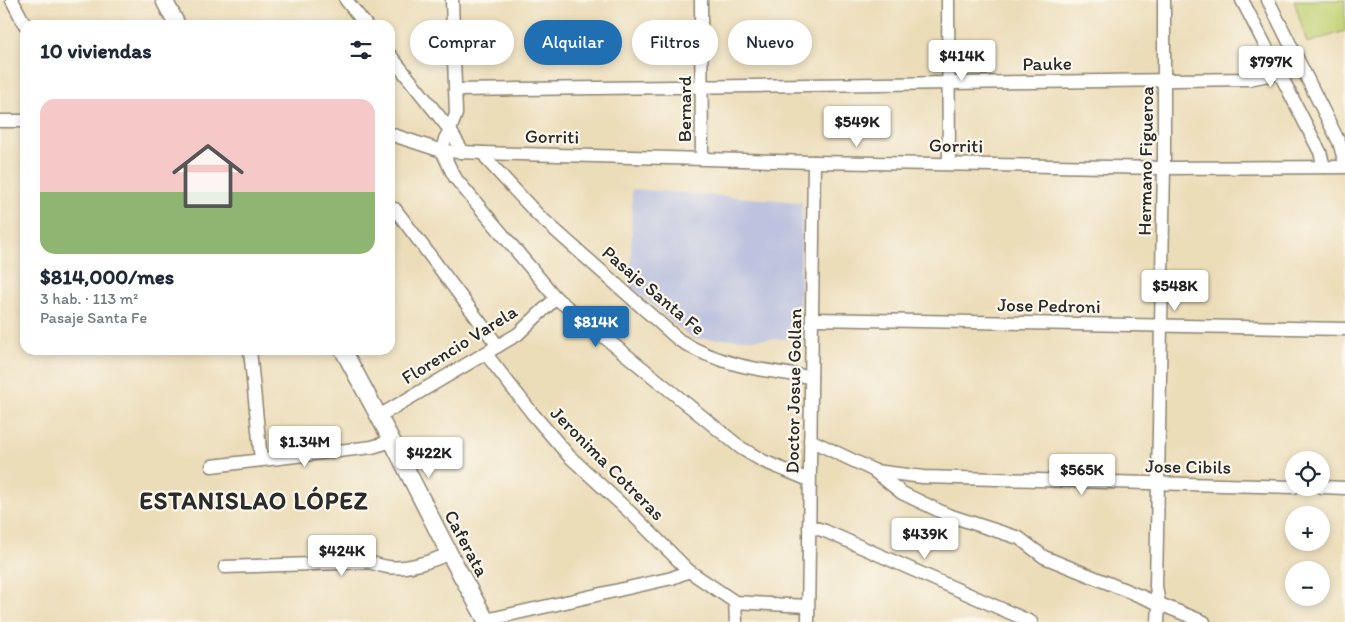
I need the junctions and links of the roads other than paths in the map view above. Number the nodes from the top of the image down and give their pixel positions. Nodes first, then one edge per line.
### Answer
1 (12, 0) edge
2 (164, 0) edge
3 (346, 0) edge
4 (452, 0) edge
5 (701, 0) edge
6 (948, 0) edge
7 (1164, 0) edge
8 (1242, 0) edge
9 (1268, 0) edge
10 (23, 20) edge
11 (174, 20) edge
12 (362, 20) edge
13 (395, 61) edge
14 (1278, 73) junction
15 (1165, 80) junction
16 (948, 83) junction
17 (702, 87) junction
18 (455, 90) junction
19 (0, 121) edge
20 (20, 121) edge
21 (450, 130) junction
22 (395, 136) edge
23 (442, 151) junction
24 (463, 152) junction
25 (483, 153) junction
26 (702, 158) junction
27 (814, 162) junction
28 (1345, 163) edge
29 (949, 164) junction
30 (1324, 167) junction
31 (1345, 167) edge
32 (1164, 168) junction
33 (395, 209) dead end
34 (556, 298) junction
35 (813, 319) junction
36 (1161, 325) junction
37 (1345, 329) edge
38 (498, 346) junction
39 (486, 354) junction
40 (250, 355) edge
41 (346, 355) edge
42 (812, 376) junction
43 (378, 416) junction
44 (810, 440) junction
45 (392, 441) junction
46 (261, 460) junction
47 (212, 466) dead end
48 (872, 470) junction
49 (810, 480) junction
50 (1159, 484) junction
51 (1285, 487) edge
52 (1330, 488) edge
53 (1345, 488) edge
54 (809, 526) junction
55 (449, 554) junction
56 (225, 567) dead end
57 (689, 571) junction
58 (735, 602) junction
59 (1159, 604) junction
60 (807, 606) junction
61 (487, 621) edge
62 (736, 622) edge
63 (808, 622) edge
64 (1030, 622) edge
65 (1158, 622) edge
66 (1204, 622) edge

1 - 10 street
2 - 11 street
3 - 12 street
4 - 18 street
5 - 17 street, Bernard
6 - 16 street
7 - 15 street, Hermano Figueroa
8 - 14 street
9 - 28 street
13 - 21 street
14 - 15 street, Pauke
14 - 30 street
15 - 16 street, Pauke
15 - 32 street, Hermano Figueroa
16 - 17 street, Pauke
16 - 29 street
17 - 18 street, Pauke
17 - 26 street, Bernard
18 - 21 street
19 - 20 street
21 - 23 street
21 - 24 street
22 - 23 street, Gorriti
23 - 24 street, Gorriti
23 - 34 street
24 - 25 street, Gorriti
25 - 26 street, Gorriti
25 - 42 street, Pasaje Santa Fe
26 - 27 street, Gorriti
27 - 29 street, Gorriti
27 - 35 street, Doctor Josue Gollan
29 - 32 street, Gorriti
30 - 31 street, Gorriti
30 - 32 street, Gorriti
32 - 36 street, Hermano Figueroa
33 - 38 street
34 - 38 street, Florencio Varela
34 - 49 street
35 - 36 street, Jose Pedroni
35 - 42 street, Doctor Josue Gollan
36 - 37 street, Jose Pedroni
36 - 50 street, Hermano Figueroa
38 - 39 street, Florencio Varela
39 - 43 street, Florencio Varela
39 - 57 street, Jeronima Cotreras
40 - 46 street
41 - 43 street, Caferata
42 - 44 street, Doctor Josue Gollan
43 - 45 street, Caferata
44 - 48 street
44 - 49 street, Doctor Josue Gollan
45 - 46 street
45 - 55 street, Caferata
46 - 47 street
48 - 50 street, Jose Cibils
48 - 59 street
49 - 54 street, Doctor Josue Gollan
50 - 51 street, Jose Cibils
50 - 59 street, Hermano Figueroa
52 - 53 street
54 - 60 street, Doctor Josue Gollan
54 - 64 street
55 - 56 street
55 - 61 street, Caferata
57 - 58 street, Jeronima Cotreras
57 - 61 street
58 - 60 street
58 - 62 street
59 - 65 street, Hermano Figueroa
59 - 66 street
60 - 63 street, Doctor Josue Gollan

